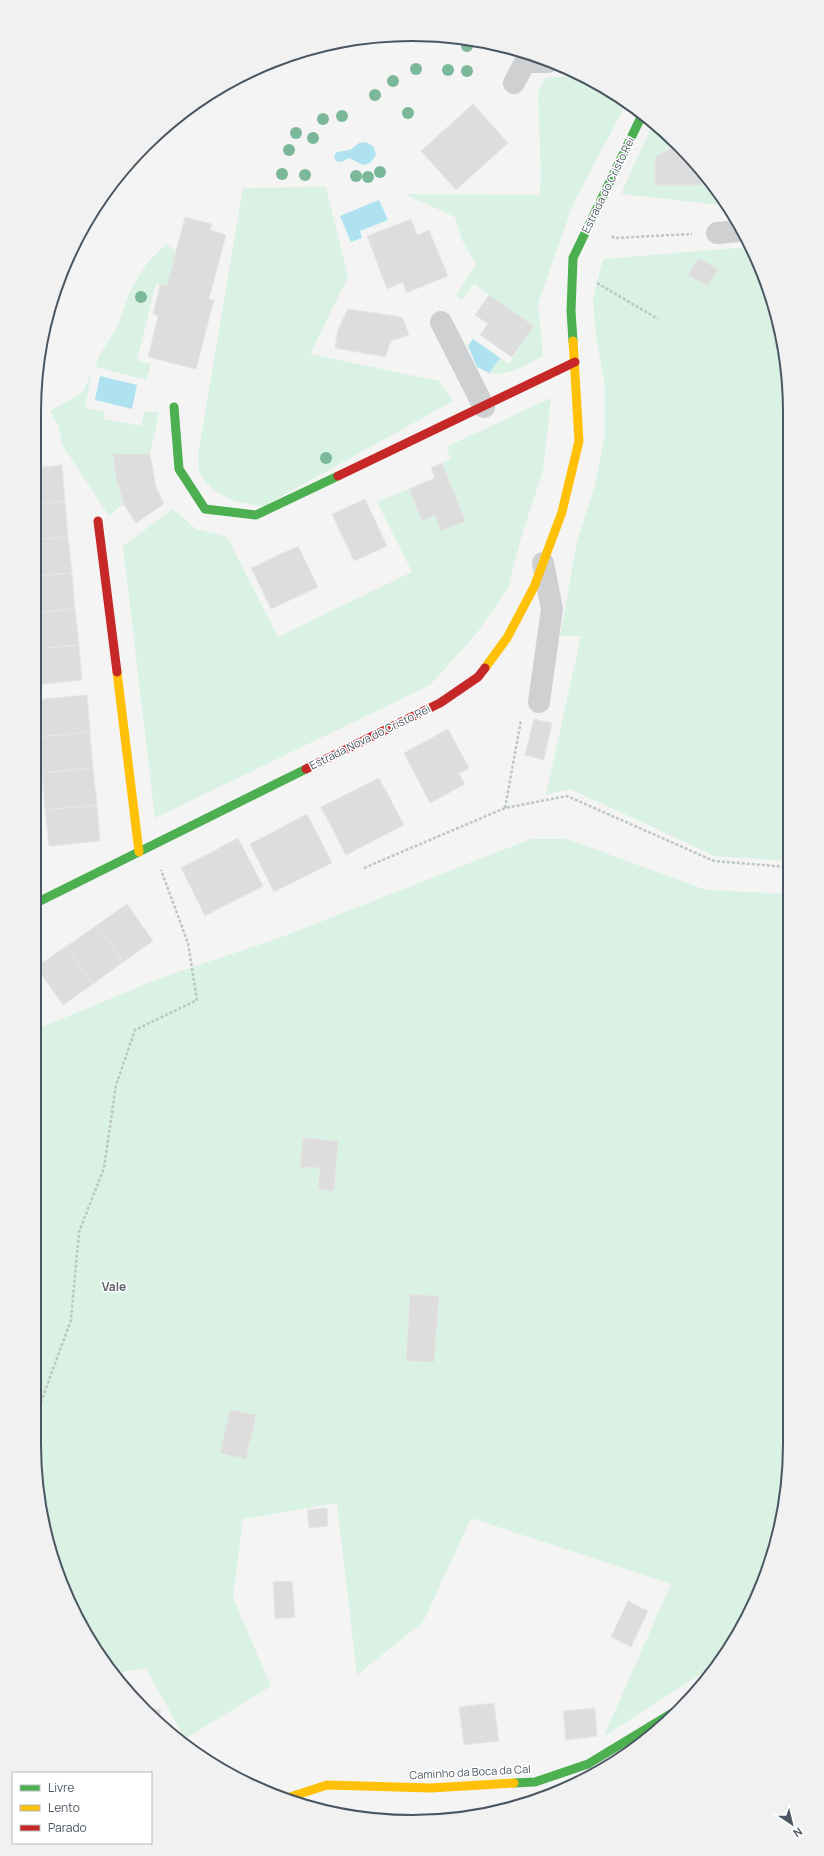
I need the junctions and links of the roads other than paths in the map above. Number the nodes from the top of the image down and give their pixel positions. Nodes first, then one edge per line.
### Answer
1 (534, 62) edge
2 (514, 83) dead end
3 (640, 119) edge
4 (736, 231) edge
5 (717, 233) road end
6 (573, 258) joint
7 (441, 322) dead end
8 (575, 362) junction
9 (174, 407) dead end
10 (484, 407) junction
11 (98, 522) dead end
12 (543, 562) junction
13 (540, 702) dead end
14 (139, 852) junction
15 (41, 901) edge
16 (659, 1721) edge
17 (295, 1795) edge

1 - 2 street
3 - 6 street, Estrada do Cristo Rei
4 - 5 street
6 - 8 street, Estrada Nova do Cristo Rei
7 - 10 street
8 - 10 street
8 - 12 street, Estrada Nova do Cristo Rei
9 - 10 street
11 - 14 street
12 - 13 street
12 - 14 street, Estrada Nova do Cristo Rei
14 - 15 street, Estrada Nova do Cristo Rei
16 - 17 street, Caminho da Boca da Cal

